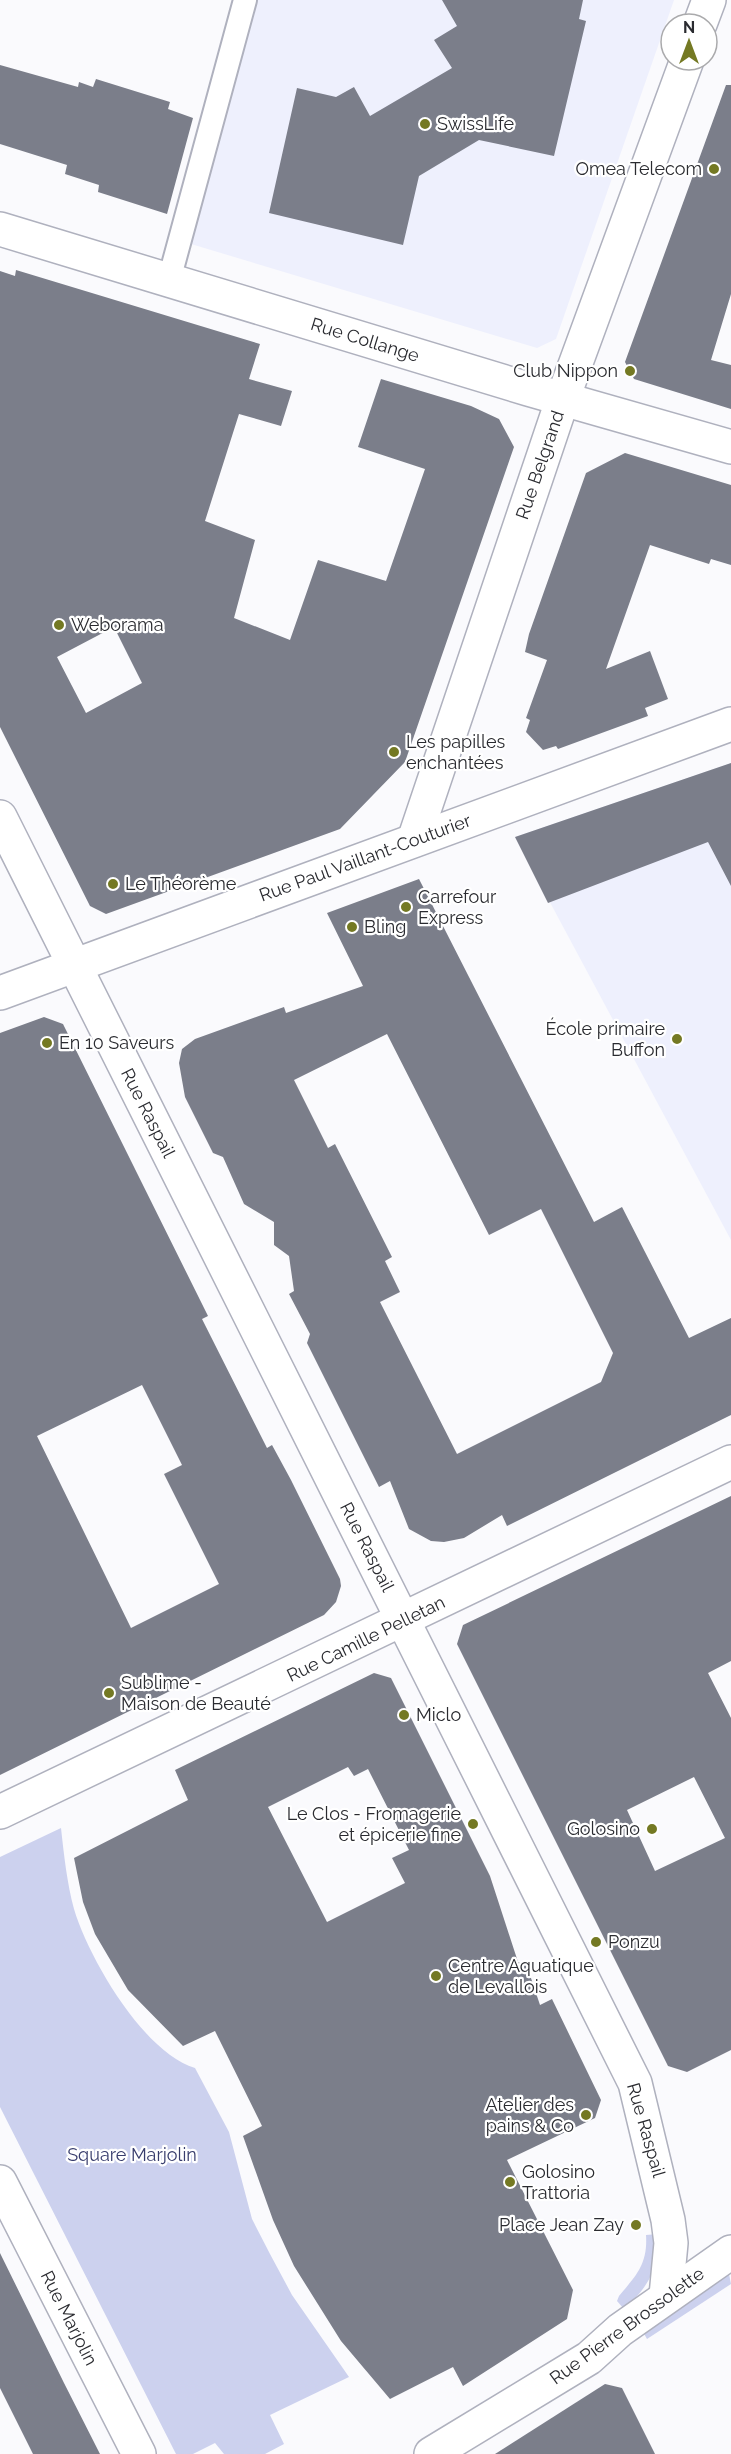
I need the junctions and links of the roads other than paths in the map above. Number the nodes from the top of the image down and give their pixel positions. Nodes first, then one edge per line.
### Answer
1 (245, 0) edge
2 (683, 72) edge
3 (0, 229) edge
4 (169, 280) junction
5 (563, 398) junction
6 (731, 447) edge
7 (731, 724) edge
8 (0, 817) edge
9 (414, 840) junction
10 (74, 966) junction
11 (0, 993) edge
12 (731, 1462) edge
13 (405, 1621) junction
14 (0, 1812) edge
15 (0, 2182) edge
16 (731, 2252) edge
17 (666, 2296) junction
18 (139, 2454) edge
19 (431, 2454) edge

1 - 4 lane
2 - 5 street, Rue Belgrand
3 - 4 street, Rue Collange
4 - 5 street, Rue Collange
5 - 6 street, Rue Collange
5 - 9 street, Rue Belgrand
7 - 9 street, Rue Paul Vaillant-Couturier
8 - 10 street, Rue Raspail
9 - 10 street, Rue Paul Vaillant-Couturier
10 - 11 street, Rue Paul Vaillant-Couturier
10 - 13 street, Rue Raspail
12 - 13 street, Rue Camille Pelletan
13 - 14 street, Rue Camille Pelletan
13 - 17 street, Rue Raspail
15 - 18 street, Rue Marjolin
16 - 17 street, Rue Pierre Brossolette
17 - 19 street, Rue Pierre Brossolette

